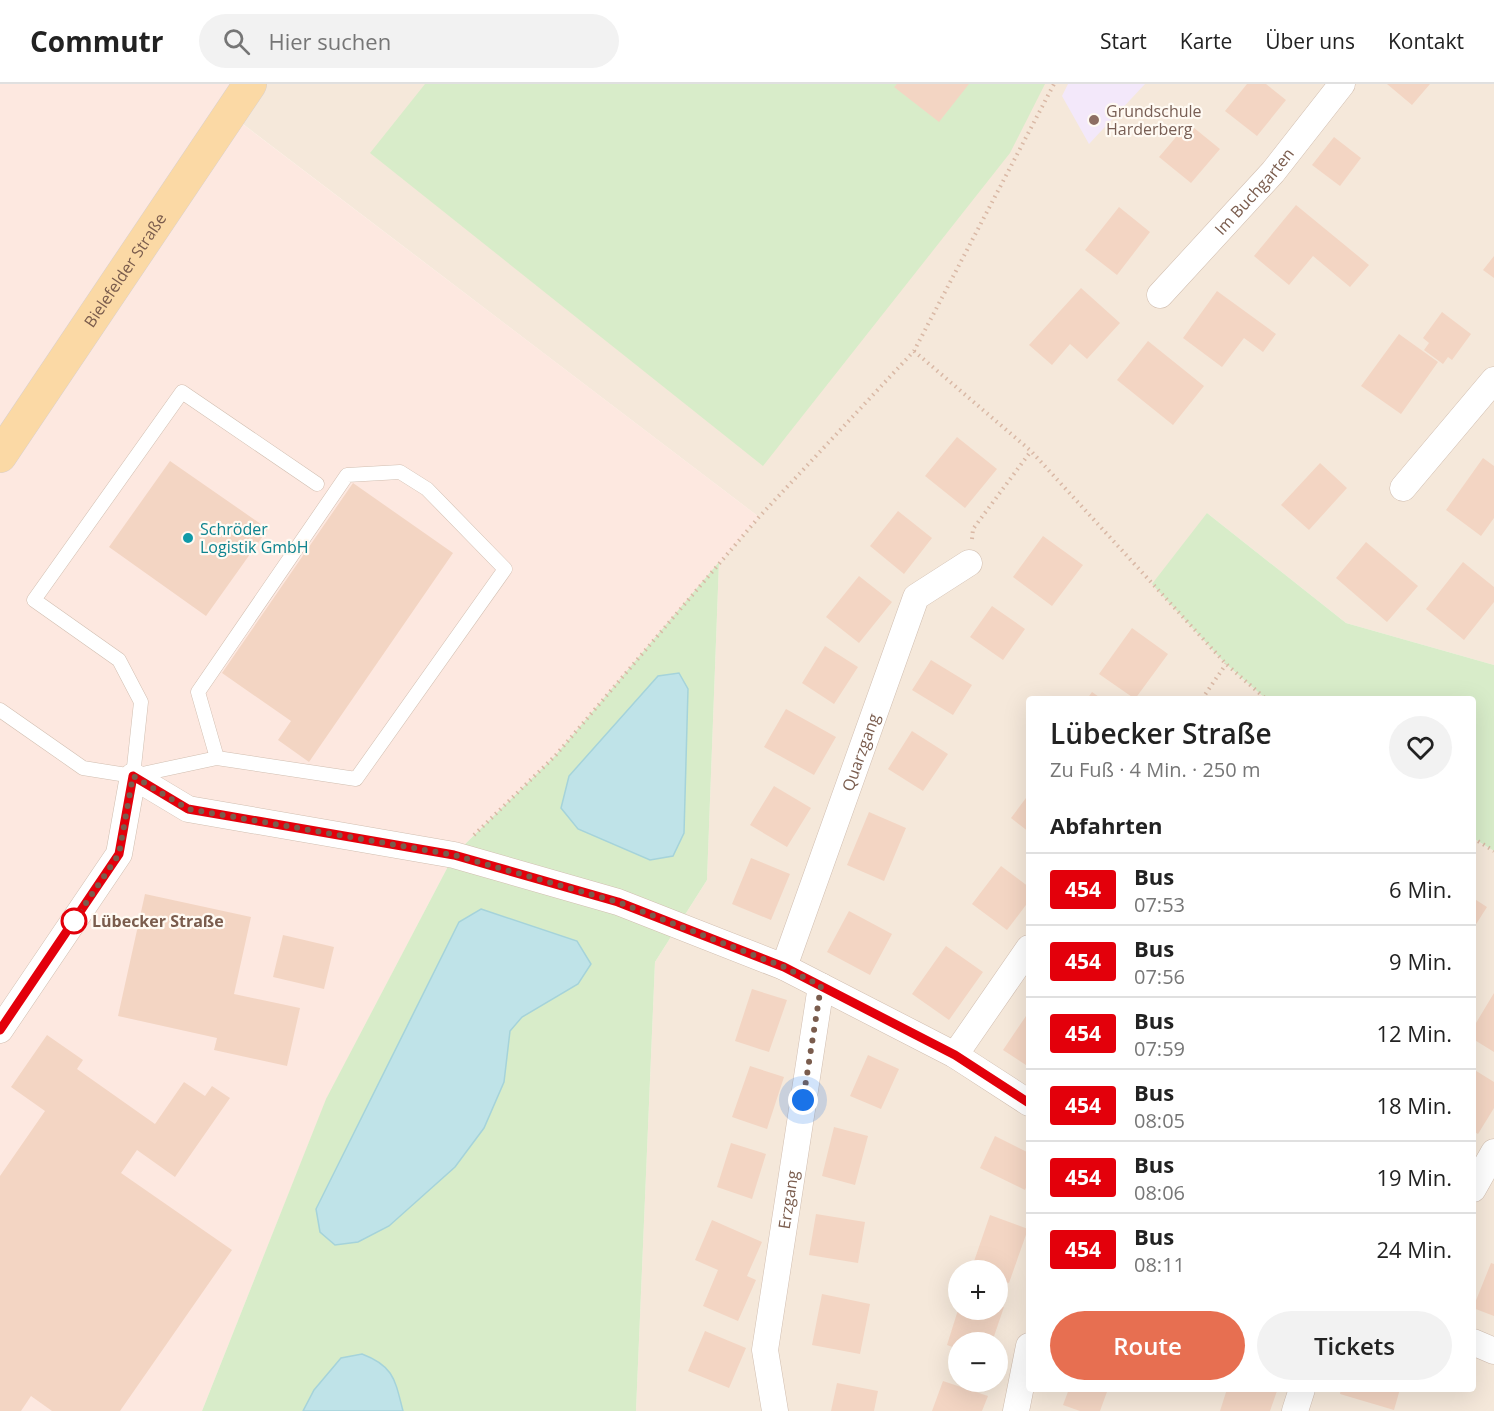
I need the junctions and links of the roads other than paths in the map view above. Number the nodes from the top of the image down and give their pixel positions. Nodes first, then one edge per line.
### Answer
1 (250, 84) edge
2 (1342, 84) edge
3 (1160, 295) dead end
4 (1494, 380) edge
5 (0, 456) edge
6 (317, 484) dead end
7 (1403, 488) dead end
8 (969, 563) road end
9 (0, 710) edge
10 (217, 758) junction
11 (133, 776) junction
12 (1026, 952) edge
13 (784, 967) junction
14 (821, 986) junction
15 (2, 1023) edge
16 (955, 1055) junction
17 (1026, 1101) edge
18 (1494, 1152) edge
19 (1476, 1184) edge
20 (1476, 1343) edge
21 (1494, 1351) edge
22 (1026, 1361) edge
23 (1301, 1392) edge
24 (776, 1411) edge
25 (1016, 1411) edge
26 (1295, 1411) edge

1 - 5 main road, Bielefelder Straße
2 - 3 street, Im Buchgarten
4 - 7 street
6 - 11 lane
8 - 13 street, Quarzgang
9 - 11 lane
10 - 10 lane
10 - 11 lane
11 - 13 street
11 - 15 street
12 - 16 street
13 - 14 street
14 - 16 street
14 - 24 street, Erzgang
16 - 17 street
18 - 19 street
20 - 21 street
22 - 25 street
23 - 26 street

